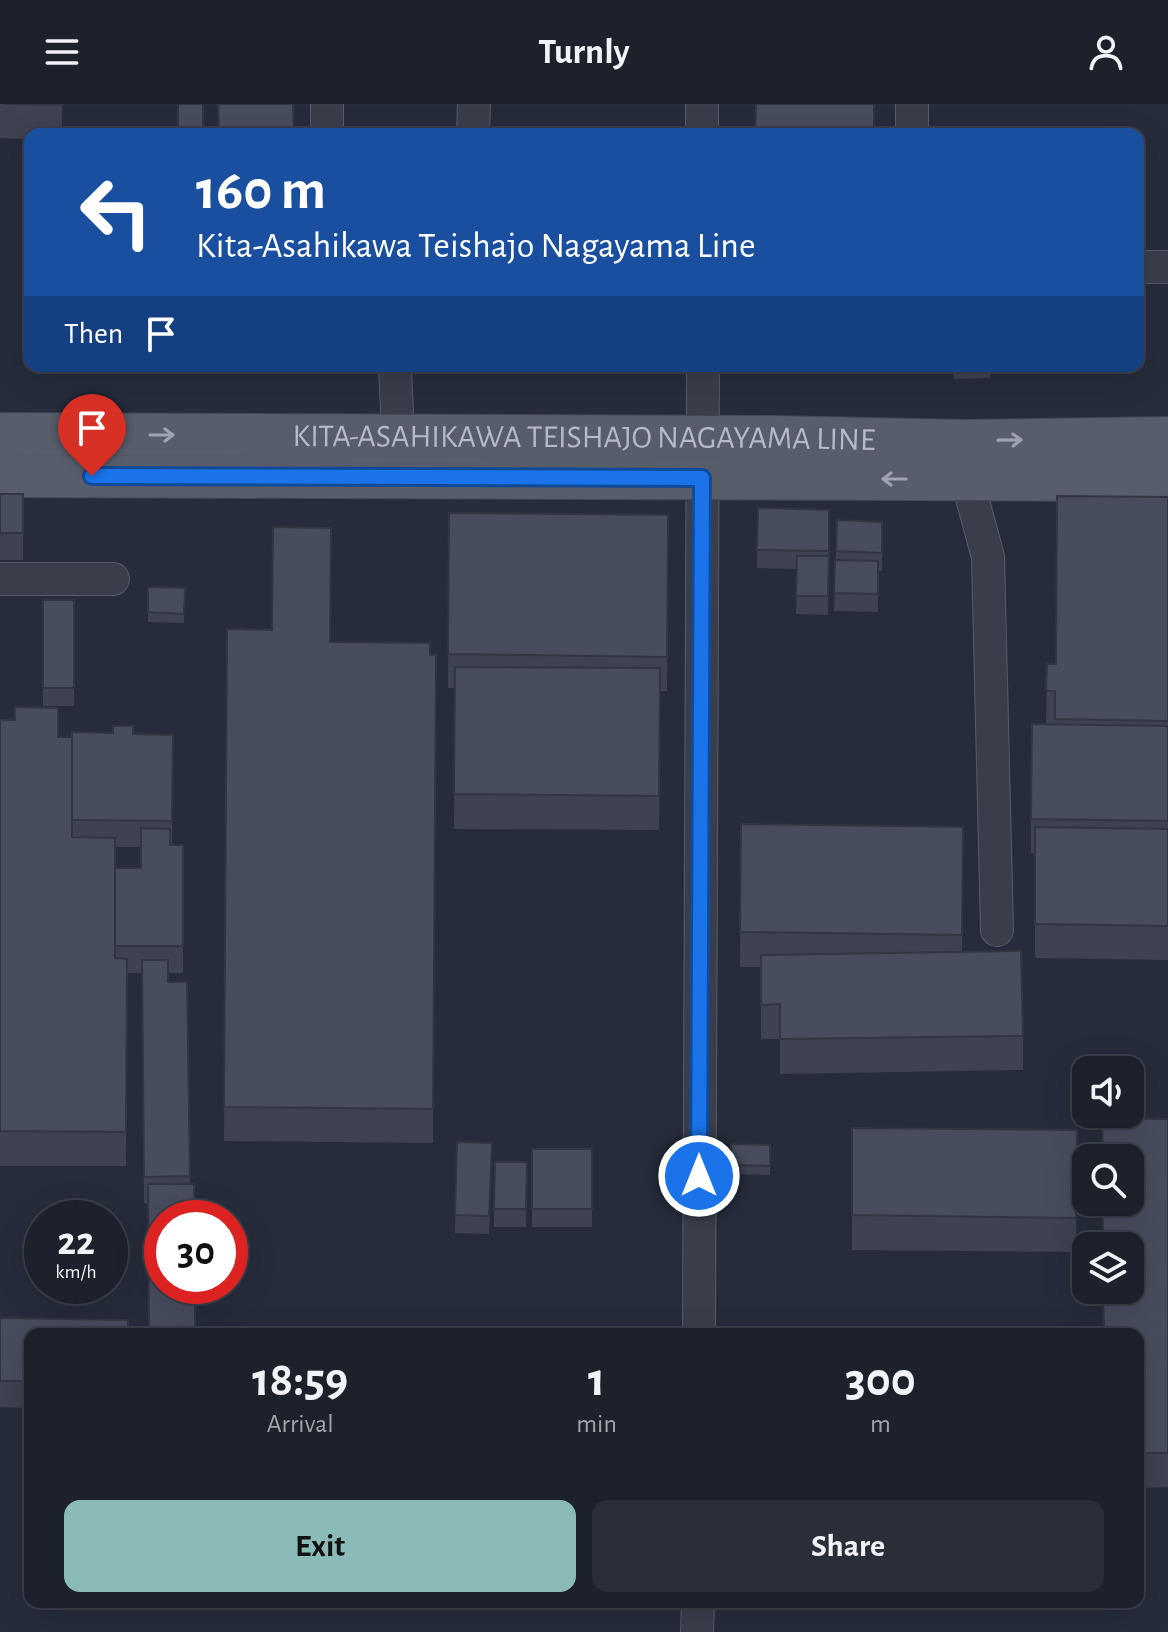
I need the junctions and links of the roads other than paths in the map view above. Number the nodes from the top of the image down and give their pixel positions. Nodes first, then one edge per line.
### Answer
1 (327, 104) edge
2 (474, 104) edge
3 (702, 104) edge
4 (912, 104) edge
5 (327, 128) edge
6 (473, 128) edge
7 (702, 128) edge
8 (912, 128) edge
9 (1144, 267) edge
10 (1168, 267) edge
11 (395, 372) edge
12 (703, 372) edge
13 (0, 434) edge
14 (398, 436) junction
15 (703, 437) junction
16 (1168, 438) edge
17 (964, 467) junction
18 (0, 476) edge
19 (400, 477) junction
20 (702, 478) junction
21 (1168, 480) edge
22 (0, 579) edge
23 (113, 579) dead end
24 (997, 930) dead end
25 (699, 1328) edge
26 (698, 1608) edge
27 (697, 1632) edge

1 - 5 street
2 - 6 street
3 - 7 street
4 - 8 street
9 - 10 street
11 - 14 street
12 - 15 street
13 -> 14 main road, KITA-ASAHIKAWA TEISHAJO NAGAYAMA LINE
14 - 15 main road, KITA-ASAHIKAWA TEISHAJO NAGAYAMA LINE
14 - 19 street
15 - 17 main road, KITA-ASAHIKAWA TEISHAJO NAGAYAMA LINE
15 - 20 street
17 -> 16 main road, KITA-ASAHIKAWA TEISHAJO NAGAYAMA LINE
17 -> 20 main road, KITA-ASAHIKAWA TEISHAJO NAGAYAMA LINE
17 - 21 main road, KITA-ASAHIKAWA TEISHAJO NAGAYAMA LINE
17 - 24 street
18 - 19 main road, KITA-ASAHIKAWA TEISHAJO NAGAYAMA LINE
19 - 20 main road, KITA-ASAHIKAWA TEISHAJO NAGAYAMA LINE
20 - 25 street
22 - 23 street
26 - 27 street

